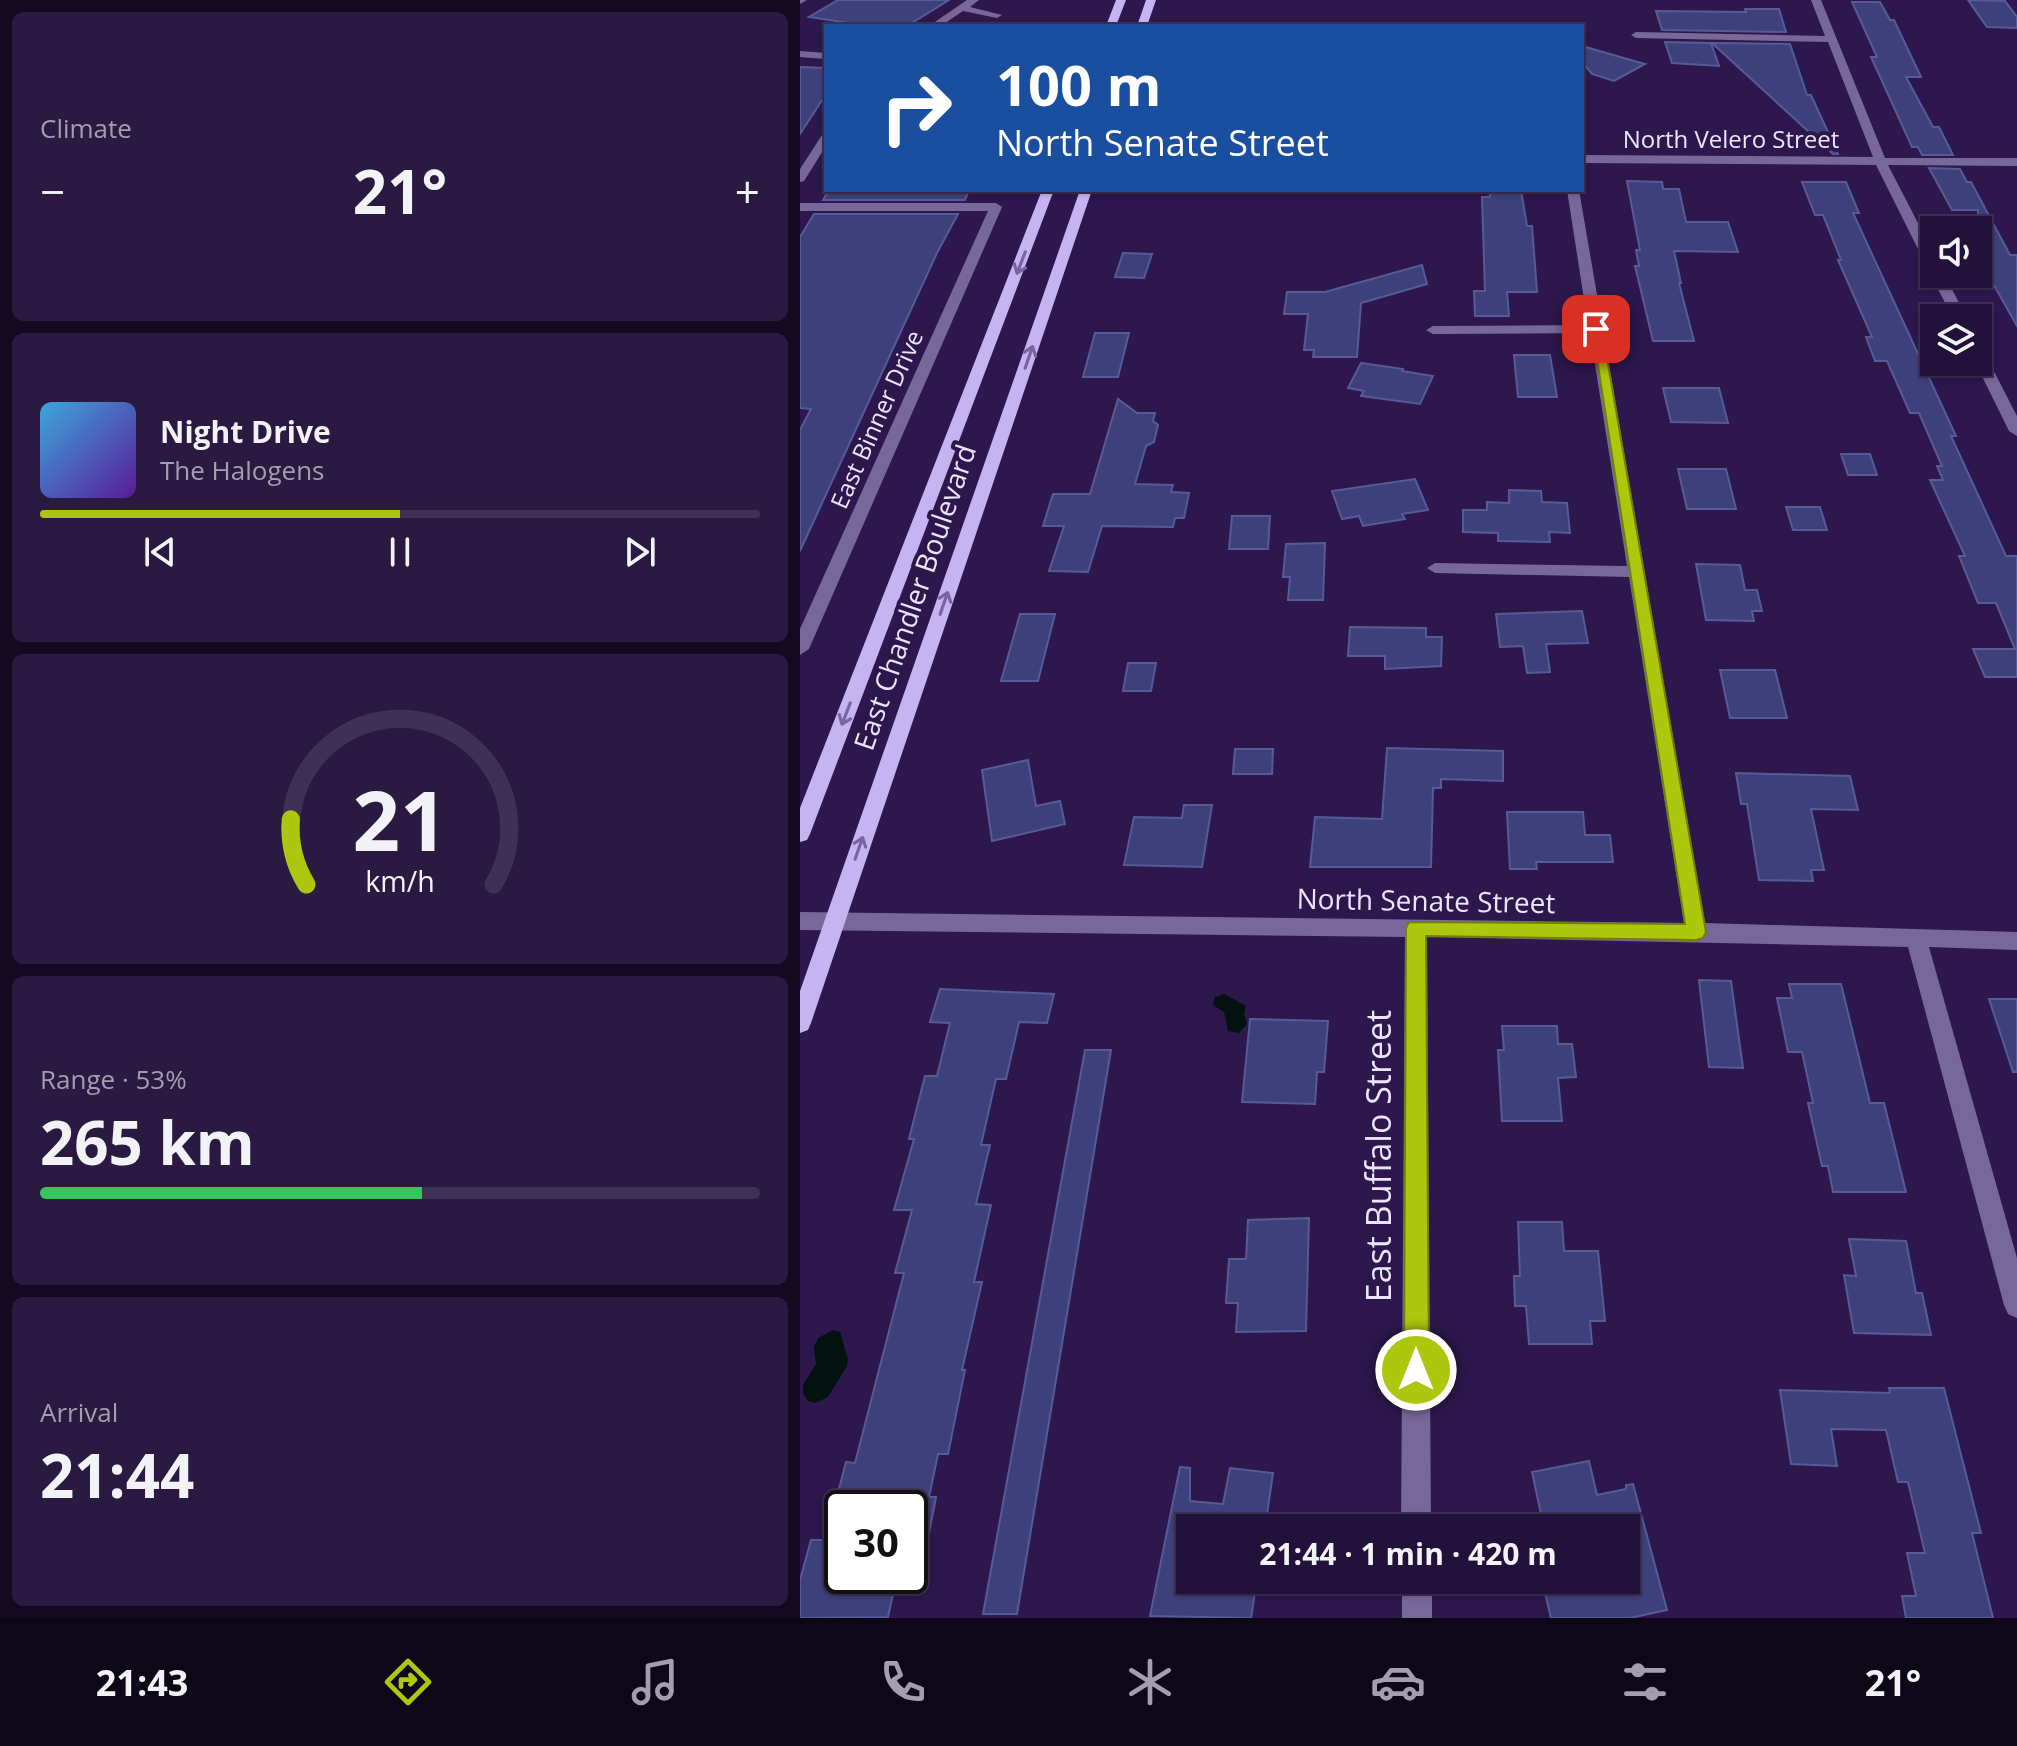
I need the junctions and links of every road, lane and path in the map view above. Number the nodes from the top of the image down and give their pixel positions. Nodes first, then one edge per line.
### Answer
1 (974, 0) edge
2 (1121, 0) edge
3 (1151, 0) edge
4 (1816, 0) edge
5 (961, 8) junction
6 (997, 15) dead end
7 (937, 24) edge
8 (1112, 24) edge
9 (1143, 24) edge
10 (1636, 35) dead end
11 (1830, 39) junction
12 (800, 54) edge
13 (824, 56) edge
14 (822, 151) edge
15 (1584, 159) edge
16 (1880, 161) junction
17 (2017, 162) edge
18 (800, 178) edge
19 (1047, 192) edge
20 (1085, 192) edge
21 (1573, 192) edge
22 (800, 207) edge
23 (1920, 240) edge
24 (1596, 329) junction
25 (1433, 330) dead end
26 (1989, 376) edge
27 (2017, 431) edge
28 (1435, 568) dead end
29 (1638, 572) junction
30 (800, 649) edge
31 (800, 834) edge
32 (800, 921) edge
33 (833, 922) junction
34 (1416, 928) junction
35 (1696, 932) junction
36 (1916, 938) junction
37 (2017, 941) edge
38 (800, 1023) edge
39 (2017, 1305) edge
40 (1416, 1514) edge
41 (1417, 1594) edge
42 (1417, 1618) edge

1 - 5 street
2 - 8 main road
3 - 9 main road
4 - 11 street
5 - 6 street
5 - 7 street
10 - 11 street
11 - 16 street
12 - 13 street
14 - 18 street
15 - 16 street, North Velero Street
16 - 17 street, North Velero Street
16 - 23 street
19 -> 31 main road, East Chandler Boulevard
33 -> 20 main road, East Chandler Boulevard
21 - 24 street
22 - 30 street, East Binner Drive
24 - 25 street
24 - 29 street
26 - 27 street
28 - 29 street
29 - 35 street
32 - 33 street, North Senate Street
33 - 34 street, North Senate Street
33 - 38 main road, East Chandler Boulevard
34 - 35 street, North Senate Street
34 - 40 street, East Buffalo Street
35 - 36 street, North Senate Street
36 - 37 street, North Senate Street
36 - 39 street
41 - 42 street

